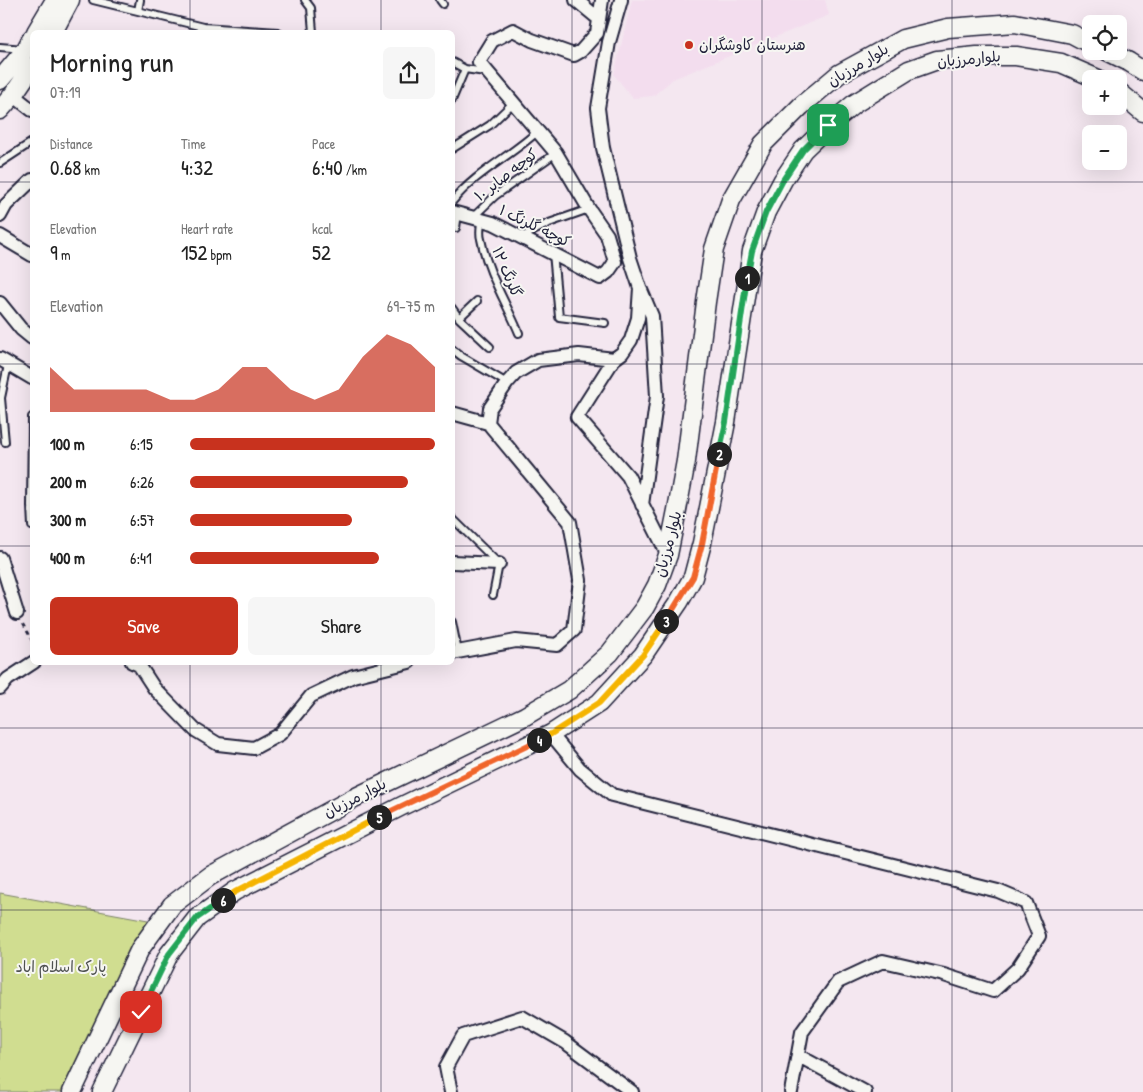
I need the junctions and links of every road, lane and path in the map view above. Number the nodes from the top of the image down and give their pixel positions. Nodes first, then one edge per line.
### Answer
1 (55, 0) edge
2 (70, 0) edge
3 (93, 0) edge
4 (140, 0) edge
5 (305, 0) edge
6 (576, 0) edge
7 (602, 0) edge
8 (621, 0) edge
9 (138, 11) junction
10 (599, 19) junction
11 (37, 30) edge
12 (54, 30) edge
13 (248, 30) edge
14 (313, 30) edge
15 (1082, 39) edge
16 (29, 43) edge
17 (0, 47) edge
18 (1125, 60) edge
19 (455, 64) edge
20 (465, 69) junction
21 (30, 70) edge
22 (488, 72) junction
23 (1082, 72) edge
24 (1143, 72) edge
25 (0, 80) edge
26 (455, 93) edge
27 (13, 95) junction
28 (1127, 99) edge
29 (514, 102) junction
30 (30, 108) edge
31 (0, 110) edge
32 (1143, 112) edge
33 (538, 131) junction
34 (30, 143) edge
35 (455, 147) edge
36 (556, 152) junction
37 (0, 163) edge
38 (30, 182) edge
39 (455, 206) edge
40 (455, 209) edge
41 (589, 209) junction
42 (0, 216) edge
43 (455, 218) edge
44 (477, 218) junction
45 (456, 228) dead end
46 (0, 236) edge
47 (522, 237) junction
48 (553, 253) junction
49 (30, 254) edge
50 (640, 288) junction
51 (478, 301) dead end
52 (0, 303) edge
53 (455, 312) edge
54 (459, 318) junction
55 (606, 323) dead end
56 (519, 333) dead end
57 (30, 336) edge
58 (490, 347) dead end
59 (455, 351) edge
60 (614, 359) junction
61 (4, 362) edge
62 (30, 377) edge
63 (507, 383) junction
64 (455, 413) edge
65 (488, 423) junction
66 (5, 442) dead end
67 (642, 505) junction
68 (455, 521) edge
69 (668, 555) junction
70 (0, 558) edge
71 (455, 562) edge
72 (499, 564) junction
73 (493, 595) dead end
74 (17, 613) joint
75 (30, 637) edge
76 (455, 653) edge
77 (30, 665) edge
78 (139, 665) edge
79 (397, 665) edge
80 (0, 688) edge
81 (551, 734) junction
82 (799, 1056) junction
83 (72, 1092) edge
84 (102, 1092) edge
85 (451, 1092) edge
86 (632, 1092) edge
87 (791, 1092) edge
88 (865, 1092) edge

1 - 11 main road
2 - 12 main road
3 - 9 lane
4 - 9 lane
5 - 14 lane
6 - 10 street
7 - 10 street
8 - 50 street
9 - 13 lane
10 - 22 street
15 - 69 main road, بلوار مرزبان
16 - 17 lane
16 - 25 main road
18 - 24 main road
19 - 20 lane
20 - 22 lane
20 - 26 lane
21 - 27 main road
22 - 29 street
23 - 81 main road, بلوارمرزبان
27 - 30 street
27 - 31 main road
28 - 32 main road
29 - 33 street
29 - 35 lane
33 - 36 street
33 - 39 lane
34 - 37 lane
36 - 41 street
36 - 44 lane, کوچه صابر ۱۰
38 - 42 street
40 - 44 street, کوچه گلرنگ ۱
41 - 47 lane
41 - 48 street, کوچه گلرنگ ۱
43 - 45 lane
44 - 47 street, کوچه گلرنگ ۱
44 - 56 lane, گلرنگ ۱۲
46 - 49 street
47 - 48 street, کوچه گلرنگ ۱
48 - 55 lane
50 - 60 street
50 - 67 street
51 - 54 lane
52 - 57 street
53 - 54 lane
54 - 58 lane
59 - 63 lane
60 - 63 street
60 - 67 street
61 - 62 street
61 - 66 lane
63 - 65 street
64 - 65 street
65 - 76 street
67 - 69 street
68 - 72 lane
69 - 83 main road, بلوار مرزبان
70 - 74 street
71 - 72 street
72 - 73 lane
74 - 75 path
77 - 80 street
78 - 79 street
81 - 82 street
81 - 84 main road, بلوارمرزبان
82 - 87 street
82 - 88 street
85 - 86 street

